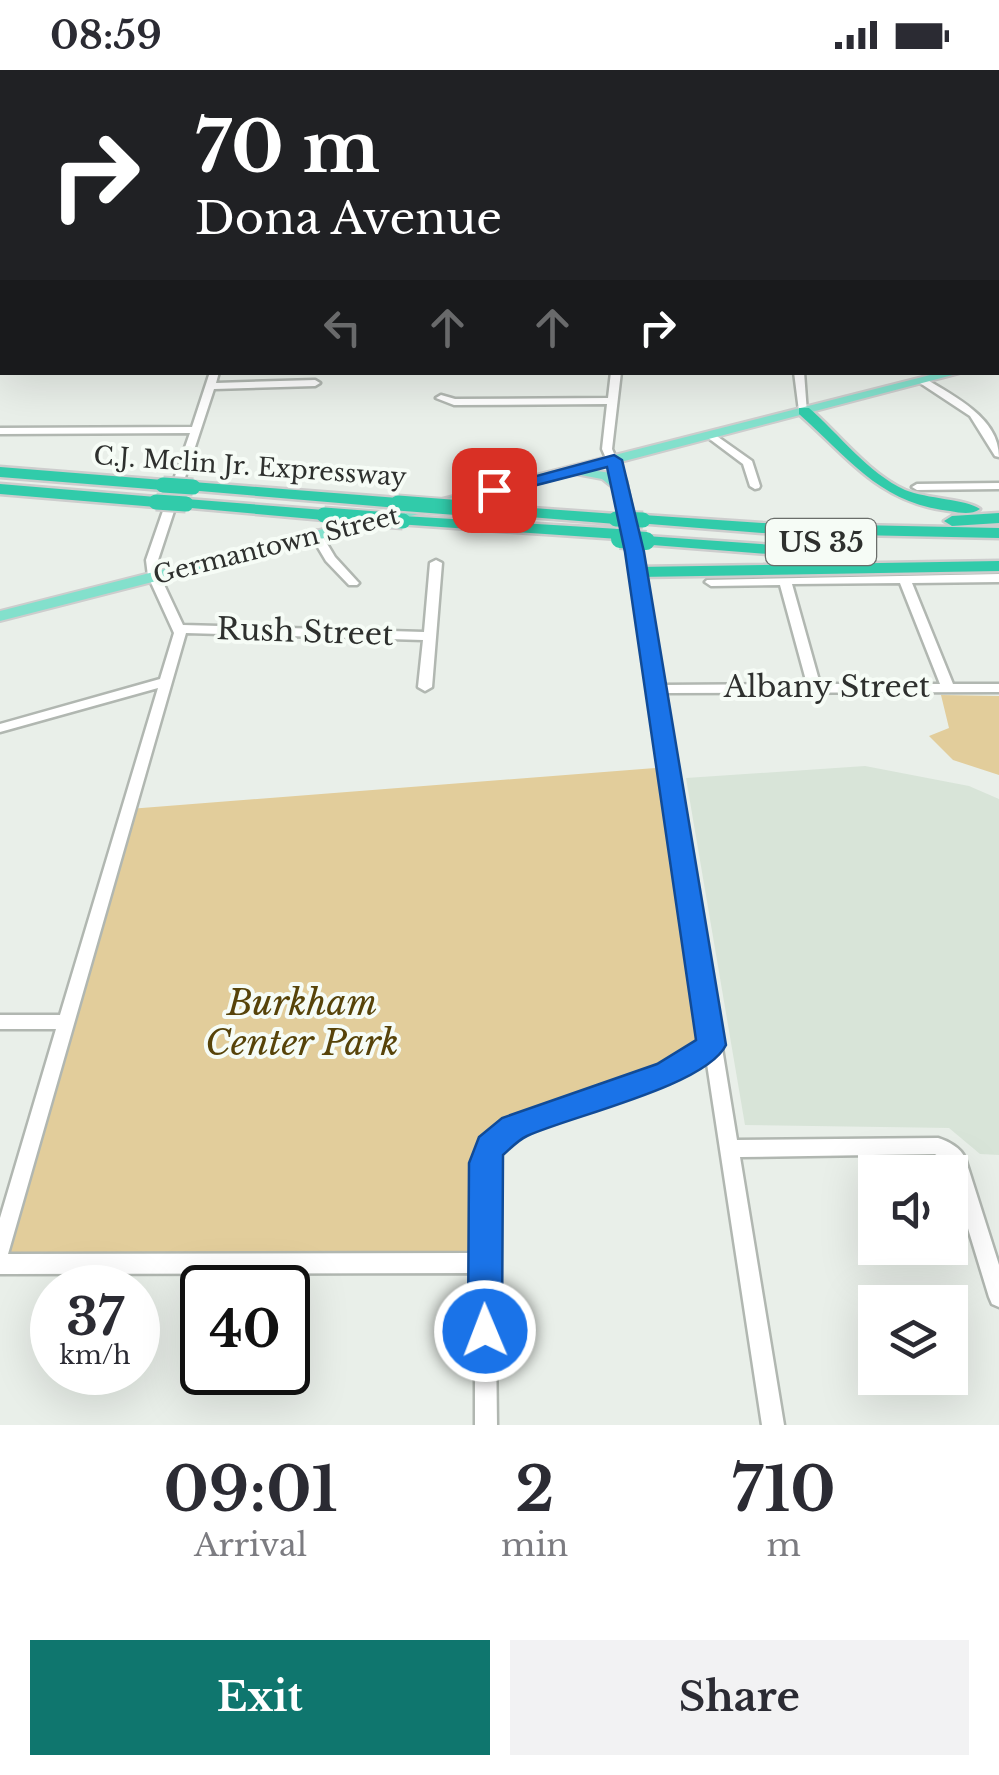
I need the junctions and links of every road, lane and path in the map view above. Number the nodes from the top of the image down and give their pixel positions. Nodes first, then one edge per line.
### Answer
1 (616, 375) edge
2 (800, 375) edge
3 (948, 375) edge
4 (212, 379) edge
5 (923, 382) junction
6 (315, 383) dead end
7 (442, 398) dead end
8 (612, 402) junction
9 (804, 411) junction
10 (196, 430) junction
11 (0, 431) edge
12 (711, 435) junction
13 (999, 454) edge
14 (614, 460) junction
15 (0, 472) edge
16 (564, 473) junction
17 (755, 486) dead end
18 (999, 486) edge
19 (917, 487) dead end
20 (623, 489) junction
21 (0, 490) edge
22 (999, 510) edge
23 (999, 518) edge
24 (685, 523) junction
25 (618, 531) junction
26 (644, 532) junction
27 (316, 534) junction
28 (999, 534) edge
29 (999, 544) edge
30 (436, 563) dead end
31 (999, 563) edge
32 (638, 572) junction
33 (154, 576) junction
34 (999, 578) edge
35 (905, 580) junction
36 (711, 582) dead end
37 (785, 582) junction
38 (354, 583) dead end
39 (0, 616) edge
40 (180, 629) junction
41 (430, 636) junction
42 (167, 681) junction
43 (814, 686) junction
44 (425, 687) dead end
45 (948, 687) junction
46 (656, 688) junction
47 (999, 688) edge
48 (0, 728) edge
49 (0, 1022) edge
50 (67, 1022) junction
51 (712, 1045) junction
52 (728, 1149) junction
53 (0, 1252) edge
54 (484, 1263) junction
55 (0, 1264) edge
56 (999, 1298) edge
57 (486, 1425) edge
58 (772, 1425) edge

1 - 8 street
2 - 9 street
3 - 5 main road, Germantown Street
4 - 6 street
4 - 10 street
5 - 9 main road, Germantown Street
5 - 13 street
7 - 8 street
8 - 14 street
9 - 12 main road, Germantown Street
9 - 22 highway
10 - 11 street
10 - 33 street
12 - 14 main road, Germantown Street
12 - 17 street
14 - 16 main road, Germantown Street
14 - 20 street
15 - 25 highway, C.J. Mclin Jr. Expressway, bridge
16 - 20 main road
16 - 27 main road, Germantown Street
18 - 19 street
20 - 32 street
21 - 25 highway, C.J. Mclin Jr. Expressway, bridge
23 - 24 highway
24 - 26 highway, US 35
24 - 28 highway, US 35
25 - 26 highway, bridge
26 - 29 highway, US 35
26 - 31 highway
27 - 33 main road, Germantown Street
27 - 38 street
30 - 41 street
31 - 32 highway
32 - 46 street
33 - 39 main road, Germantown Street
33 - 40 street
34 - 35 street
35 - 37 street
35 - 45 street
36 - 37 street
37 - 43 street
40 - 41 street, Rush Street
40 - 42 street
41 - 44 street
42 - 48 street
42 - 50 street
43 - 45 street, Albany Street
43 - 46 street, Albany Street
45 - 47 street, Albany Street
46 - 51 street
49 - 50 street
50 - 53 street
51 - 52 street
51 - 54 street
52 - 56 street
52 - 58 street
54 - 55 street
54 - 57 street

